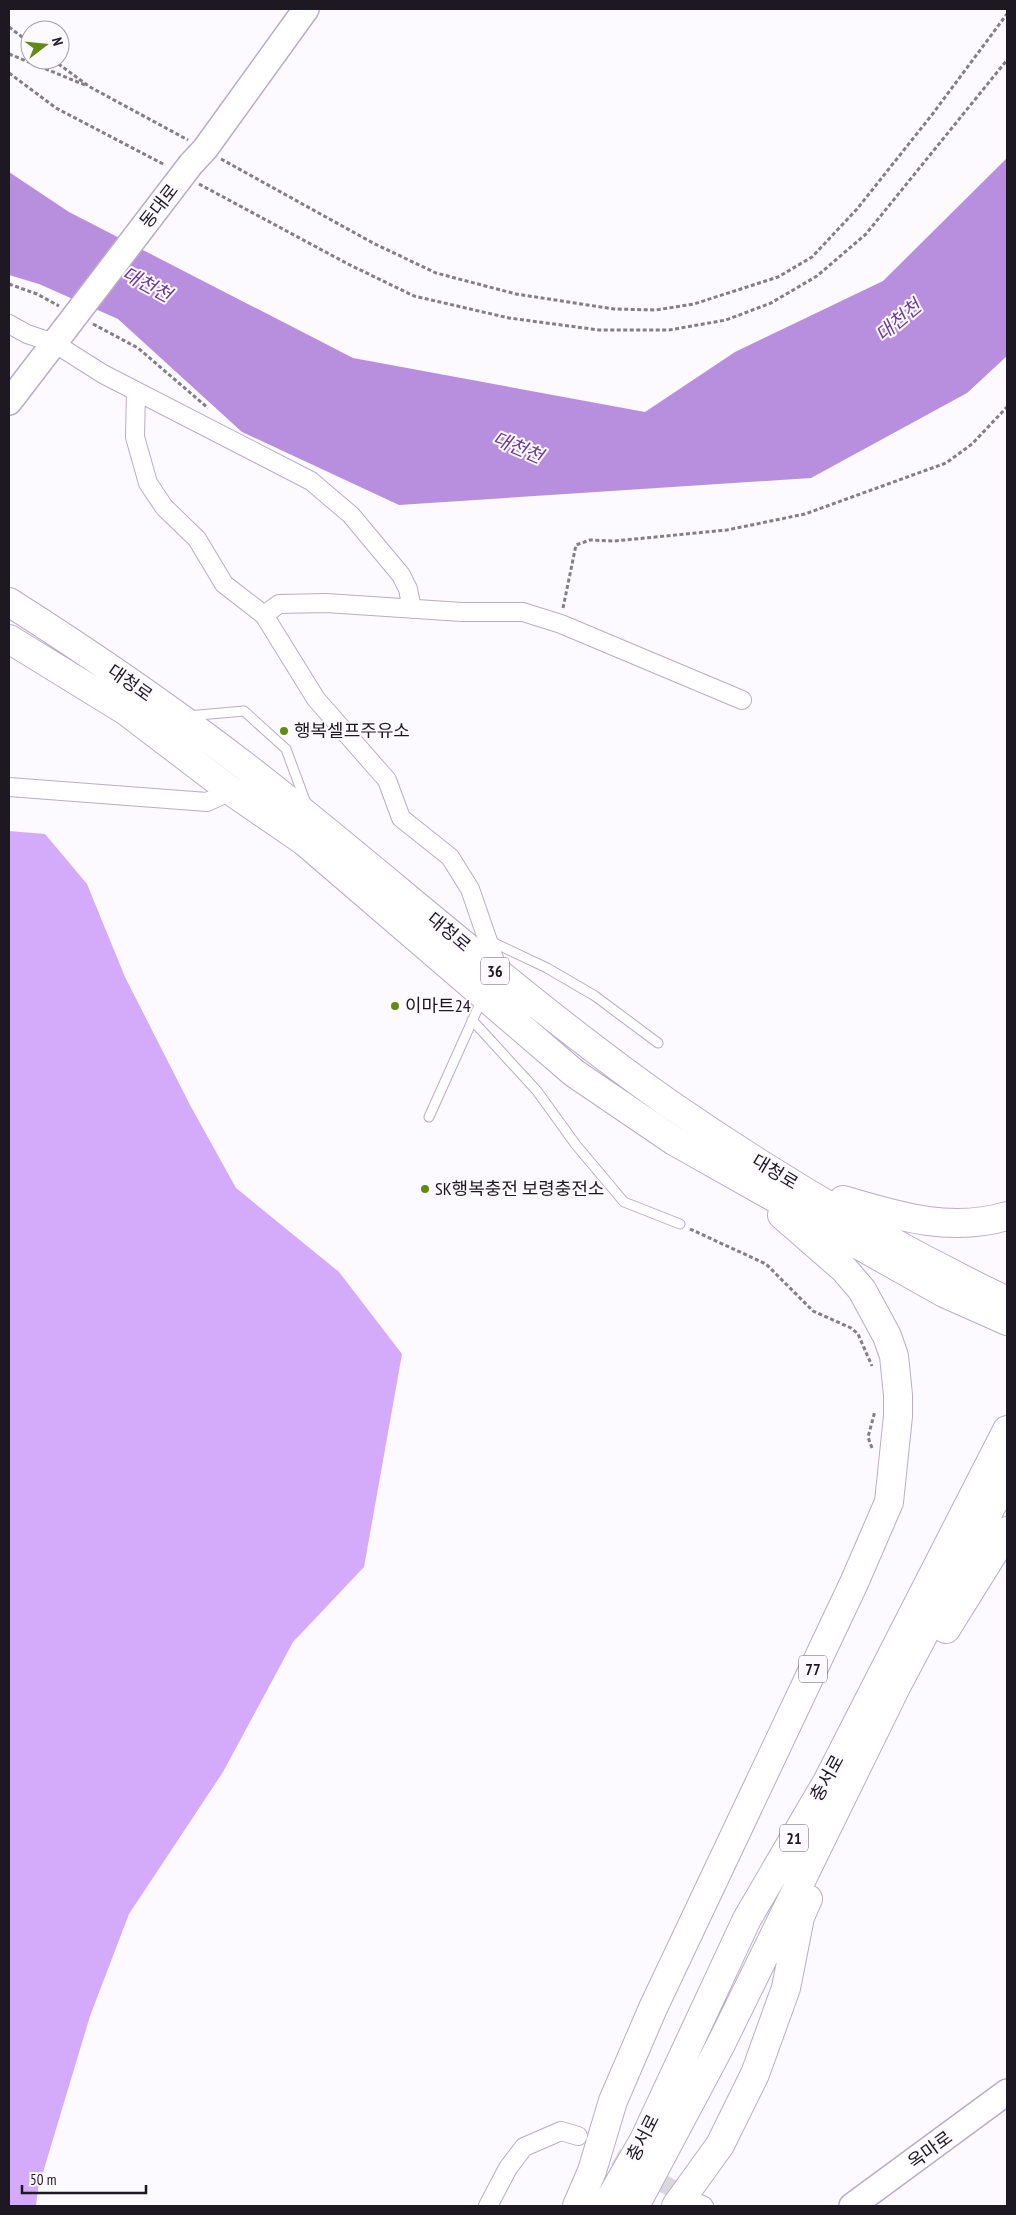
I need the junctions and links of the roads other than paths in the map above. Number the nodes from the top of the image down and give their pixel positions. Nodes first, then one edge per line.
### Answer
1 (306, 9) edge
2 (9, 324) edge
3 (67, 325) junction
4 (27, 334) junction
5 (9, 340) edge
6 (136, 392) junction
7 (9, 402) edge
8 (9, 602) edge
9 (412, 609) junction
10 (264, 615) junction
11 (9, 639) edge
12 (742, 700) dead end
13 (178, 717) junction
14 (9, 787) edge
15 (231, 791) junction
16 (313, 820) junction
17 (489, 941) junction
18 (488, 993) junction
19 (658, 1043) dead end
20 (429, 1117) dead end
21 (724, 1169) junction
22 (800, 1187) junction
23 (1007, 1216) edge
24 (680, 1224) road end
25 (1007, 1302) edge
26 (1007, 1321) edge
27 (1007, 1430) edge
28 (999, 1476) edge
29 (1007, 1531) edge
30 (1007, 2092) edge
31 (578, 2136) tunnel mouth
32 (693, 2205) edge
33 (488, 2206) edge
34 (577, 2206) edge
35 (606, 2206) edge
36 (635, 2206) edge
37 (852, 2206) edge

1 - 3 main road, 동대로, bridge
2 - 4 street
3 - 4 street
3 - 6 street
3 - 7 main road, 동대로
4 - 5 street
6 - 9 street
6 - 10 street
8 - 13 highway, 대청로 / 36
9 - 10 street
9 - 12 street
10 - 17 street
11 - 15 highway, 대청로 / 36
13 - 16 highway, 대청로 / 36
13 - 16 lane
14 - 15 street
15 - 18 highway, 대청로 / 36
16 - 18 highway, 대청로 / 36
17 - 18 street
17 - 19 lane
18 - 20 lane
18 - 21 highway, 대청로 / 36
18 - 22 highway, 대청로 / 36
18 - 24 lane
21 - 26 highway, 대청로 / 36
21 - 34 highway, 77
22 - 23 highway
22 - 25 highway, 대청로 / 36
27 - 28 highway, 충서로 / 21
28 - 35 highway, 충서로 / 21
28 - 36 highway, 충서로 / 21
29 - 32 highway
30 - 37 main road, 옥마로
31 - 33 street

